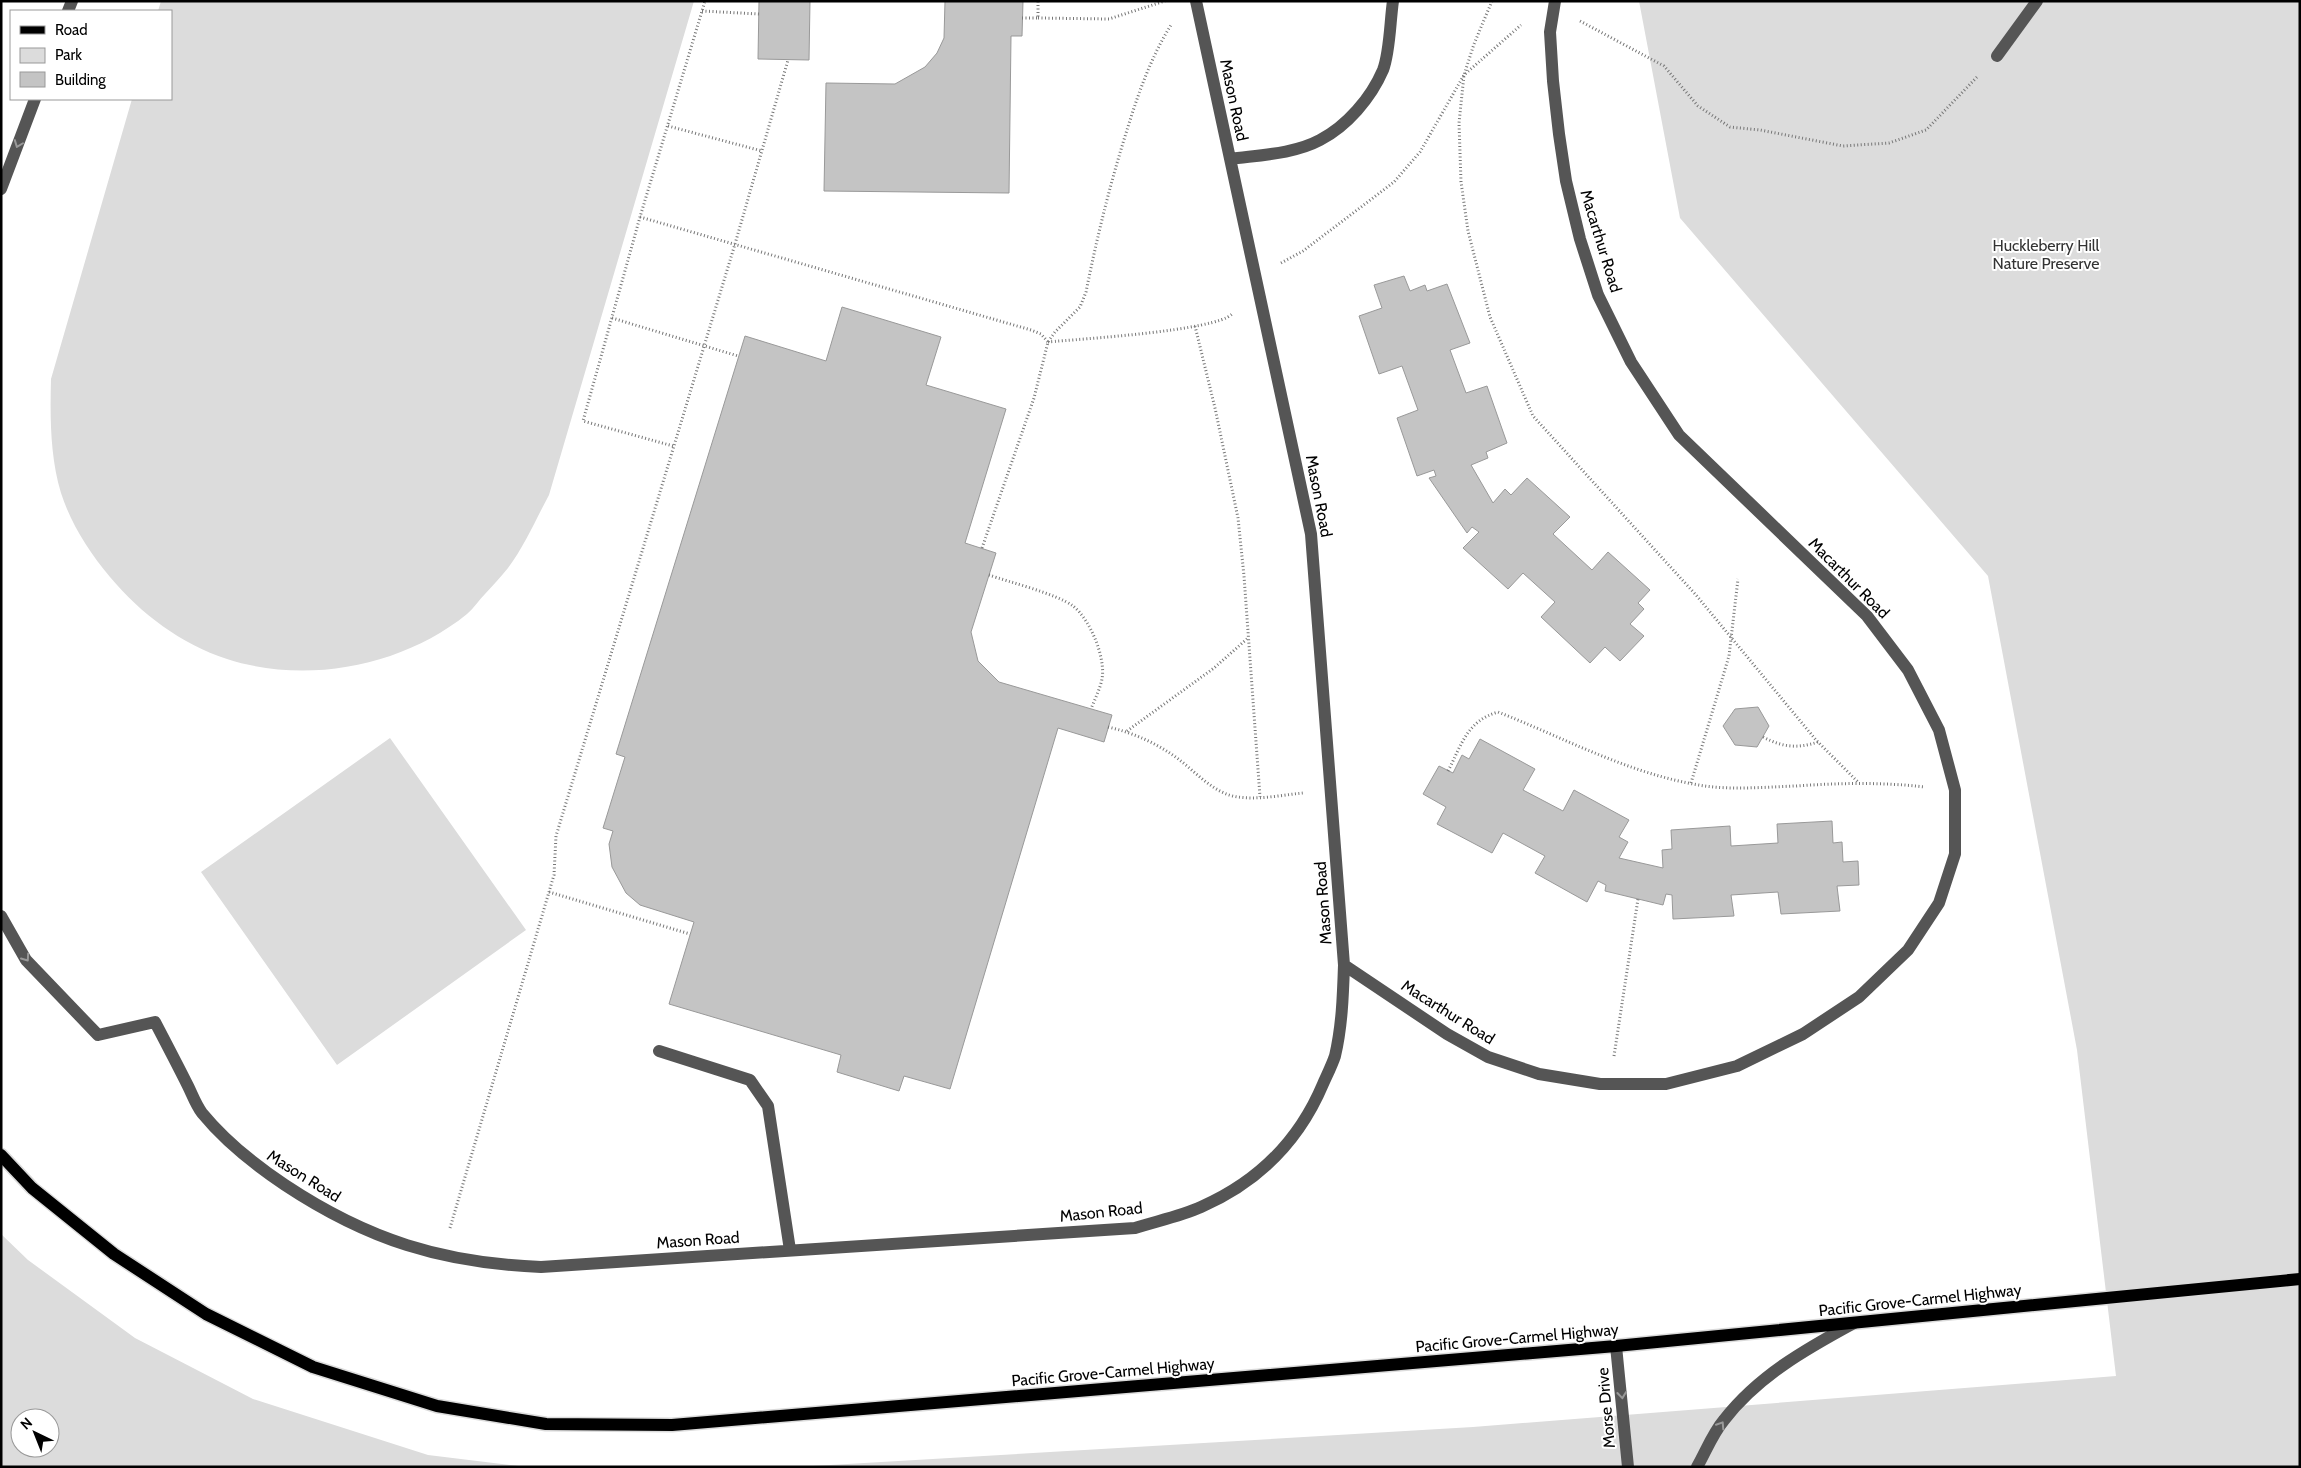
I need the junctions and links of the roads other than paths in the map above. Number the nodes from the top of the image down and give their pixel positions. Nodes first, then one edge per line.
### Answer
1 (1196, 1) edge
2 (1392, 1) edge
3 (1555, 1) edge
4 (2037, 1) edge
5 (1997, 56) road end
6 (35, 100) edge
7 (1230, 159) junction
8 (1, 189) edge
9 (1, 916) edge
10 (1344, 965) junction
11 (659, 1051) dead end
12 (1, 1155) edge
13 (790, 1250) junction
14 (2300, 1279) edge
15 (1855, 1322) junction
16 (1616, 1346) junction
17 (1628, 1467) edge
18 (1697, 1467) edge

1 - 7 street, Mason Road
2 - 7 street
3 - 10 street, Macarthur Road
4 - 5 street
6 -> 8 street
7 - 10 street, Mason Road
9 -> 13 street, Mason Road
10 - 13 street, Mason Road
11 - 13 street
12 - 16 main road, Pacific Grove-Carmel Highway
14 - 15 main road, Pacific Grove-Carmel Highway
15 - 16 main road, Pacific Grove-Carmel Highway
18 -> 15 street
16 -> 17 street, Morse Drive

